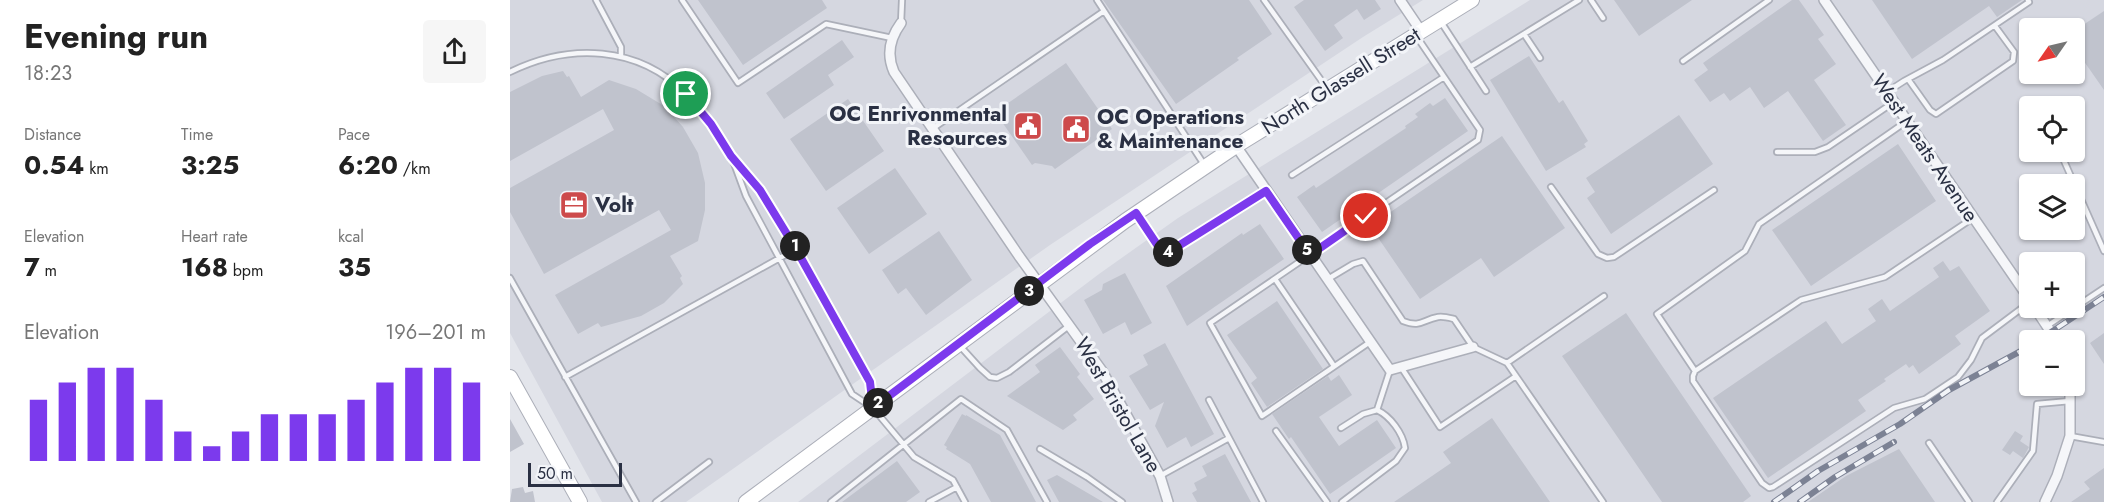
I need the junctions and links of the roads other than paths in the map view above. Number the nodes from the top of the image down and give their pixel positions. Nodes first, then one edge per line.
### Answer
1 (596, 0) edge
2 (682, 0) edge
3 (902, 0) edge
4 (1097, 0) edge
5 (1264, 0) edge
6 (1400, 0) edge
7 (1472, 0) edge
8 (1579, 0) edge
9 (1591, 0) edge
10 (1769, 0) edge
11 (1824, 0) edge
12 (2028, 0) edge
13 (1104, 11) junction
14 (1603, 18) dead end
15 (1440, 20) junction
16 (901, 23) joint
17 (1995, 26) junction
18 (1418, 33) junction
19 (1524, 34) junction
20 (892, 38) junction
21 (621, 56) junction
22 (1540, 58) dead end
23 (1683, 61) dead end
24 (1470, 67) junction
25 (510, 72) edge
26 (1444, 77) junction
27 (1908, 79) junction
28 (1327, 89) junction
29 (1486, 91) dead end
30 (1887, 92) junction
31 (1894, 102) junction
32 (1907, 121) junction
33 (932, 129) junction
34 (1236, 146) junction
35 (1777, 152) dead end
36 (731, 156) junction
37 (2065, 162) edge
38 (1205, 166) junction
39 (1292, 175) dead end
40 (1551, 187) dead end
41 (1714, 190) dead end
42 (1266, 191) junction
43 (1136, 213) junction
44 (1973, 218) junction
45 (796, 249) junction
46 (2104, 251) edge
47 (1310, 255) junction
48 (779, 258) junction
49 (510, 278) edge
50 (1275, 279) junction
51 (1327, 279) junction
52 (1038, 284) junction
53 (2019, 285) edge
54 (2104, 288) edge
55 (1604, 296) dead end
56 (2019, 307) edge
57 (2042, 318) edge
58 (1070, 326) junction
59 (2047, 326) junction
60 (2050, 330) edge
61 (1370, 342) junction
62 (958, 344) junction
63 (1473, 347) junction
64 (1507, 363) junction
65 (1334, 366) junction
66 (1401, 367) junction
67 (1390, 370) junction
68 (1695, 371) junction
69 (1516, 376) junction
70 (510, 377) edge
71 (565, 377) junction
72 (2070, 396) edge
73 (1209, 400) dead end
74 (2070, 401) junction
75 (873, 408) junction
76 (1377, 410) junction
77 (1341, 428) dead end
78 (1276, 431) dead end
79 (2070, 436) junction
80 (1229, 438) junction
81 (2104, 442) edge
82 (1929, 443) dead end
83 (904, 445) junction
84 (1040, 449) dead end
85 (709, 462) dead end
86 (1160, 476) junction
87 (957, 487) junction
88 (762, 497) edge
89 (2049, 499) edge
90 (580, 502) edge
91 (636, 502) edge
92 (656, 502) edge
93 (746, 502) edge
94 (831, 502) edge
95 (928, 502) edge
96 (965, 502) edge
97 (1047, 502) edge
98 (1122, 502) edge
99 (1168, 502) edge
100 (1263, 502) edge
101 (1327, 502) edge
102 (1342, 502) edge
103 (1602, 502) edge
104 (1969, 502) edge
105 (1997, 502) edge

1 - 21 lane
2 - 20 lane
3 - 16 lane
4 - 13 lane
5 - 28 lane
6 - 18 street
7 - 15 main road, North Glassell Street
8 - 19 lane
9 - 14 lane
10 - 23 lane
11 - 30 street, West Meats Avenue
12 - 17 lane
13 - 33 lane
13 - 38 lane
15 - 18 main road, North Glassell Street
15 - 24 lane
16 - 20 street
17 - 27 lane
17 - 27 lane
18 - 26 lane
18 - 28 main road, North Glassell Street
19 - 22 lane
19 - 24 lane
20 - 33 street, West Bristol Lane
21 - 25 lane
21 - 36 lane
24 - 29 lane
26 - 39 lane
26 - 47 lane
27 - 30 lane
28 - 34 main road, North Glassell Street
30 - 31 street, West Meats Avenue
31 - 32 street, West Meats Avenue
31 - 35 lane
32 - 44 street, West Meats Avenue
32 - 68 lane
33 - 52 street, West Bristol Lane
34 - 38 main road, North Glassell Street
34 - 42 street
36 - 45 lane
36 - 48 lane
37 - 46 lane
38 - 43 main road, North Glassell Street
40 - 41 lane
42 - 43 lane
42 - 47 street
43 - 52 main road, North Glassell Street
44 - 53 street, West Meats Avenue
44 - 68 lane
45 - 48 lane
45 - 75 lane
47 - 50 lane
47 - 51 street
48 - 71 lane
48 - 75 lane
49 - 71 lane
50 - 65 lane
50 - 65 lane
51 - 61 street
51 - 63 lane
52 - 58 street, West Bristol Lane
52 - 62 main road, North Glassell Street
54 - 59 lane
55 - 64 lane
56 - 68 lane
57 - 59 street
58 - 62 lane
58 - 86 street, West Bristol Lane
59 - 60 street
61 - 65 lane
61 - 67 street
62 - 75 main road, North Glassell Street
63 - 64 lane
63 - 66 street
64 - 69 lane
66 - 67 street
66 - 69 lane
67 - 76 lane
69 - 103 lane
70 - 90 main road
71 - 91 lane
72 - 74 street
73 - 80 lane
74 - 79 street
74 - 105 lane
75 - 83 lane
75 - 88 main road, North Glassell Street
76 - 77 lane
76 - 102 lane
78 - 101 lane
79 - 81 lane
79 - 89 street
80 - 86 lane
80 - 100 lane
82 - 104 lane
83 - 87 lane
83 - 94 lane
83 - 97 lane
84 - 98 lane
85 - 92 lane
86 - 99 street, West Bristol Lane
87 - 95 lane
87 - 96 lane
88 - 93 main road, North Glassell Street

